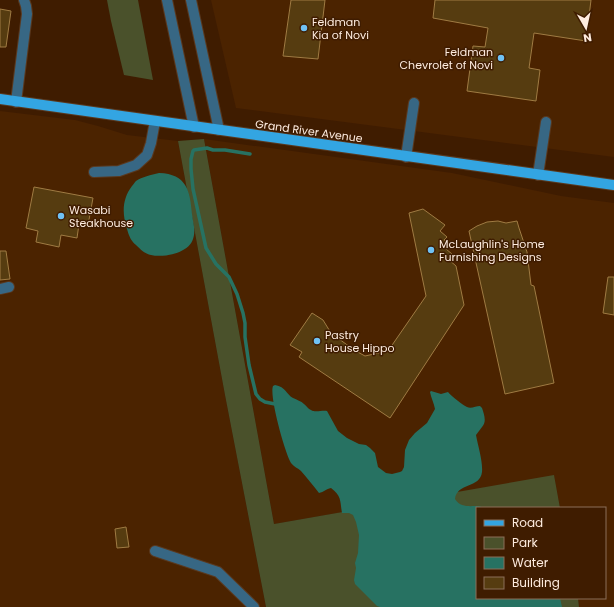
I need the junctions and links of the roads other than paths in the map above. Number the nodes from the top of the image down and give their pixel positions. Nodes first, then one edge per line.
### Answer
1 (24, 0) edge
2 (167, 0) edge
3 (191, 0) edge
4 (0, 99) edge
5 (16, 102) junction
6 (414, 103) dead end
7 (155, 121) junction
8 (546, 122) dead end
9 (194, 127) junction
10 (219, 130) junction
11 (406, 157) junction
12 (94, 172) dead end
13 (538, 175) junction
14 (614, 186) edge
15 (155, 551) dead end
16 (254, 607) edge

1 - 5 street
2 - 9 street
3 - 10 street
4 - 5 main road, Grand River Avenue
5 - 7 main road, Grand River Avenue
6 - 11 street
7 - 9 main road, Grand River Avenue
7 - 12 street
8 - 13 street
9 - 10 main road, Grand River Avenue
10 - 11 main road, Grand River Avenue
11 - 13 main road, Grand River Avenue
13 - 14 main road, Grand River Avenue
15 - 16 street

